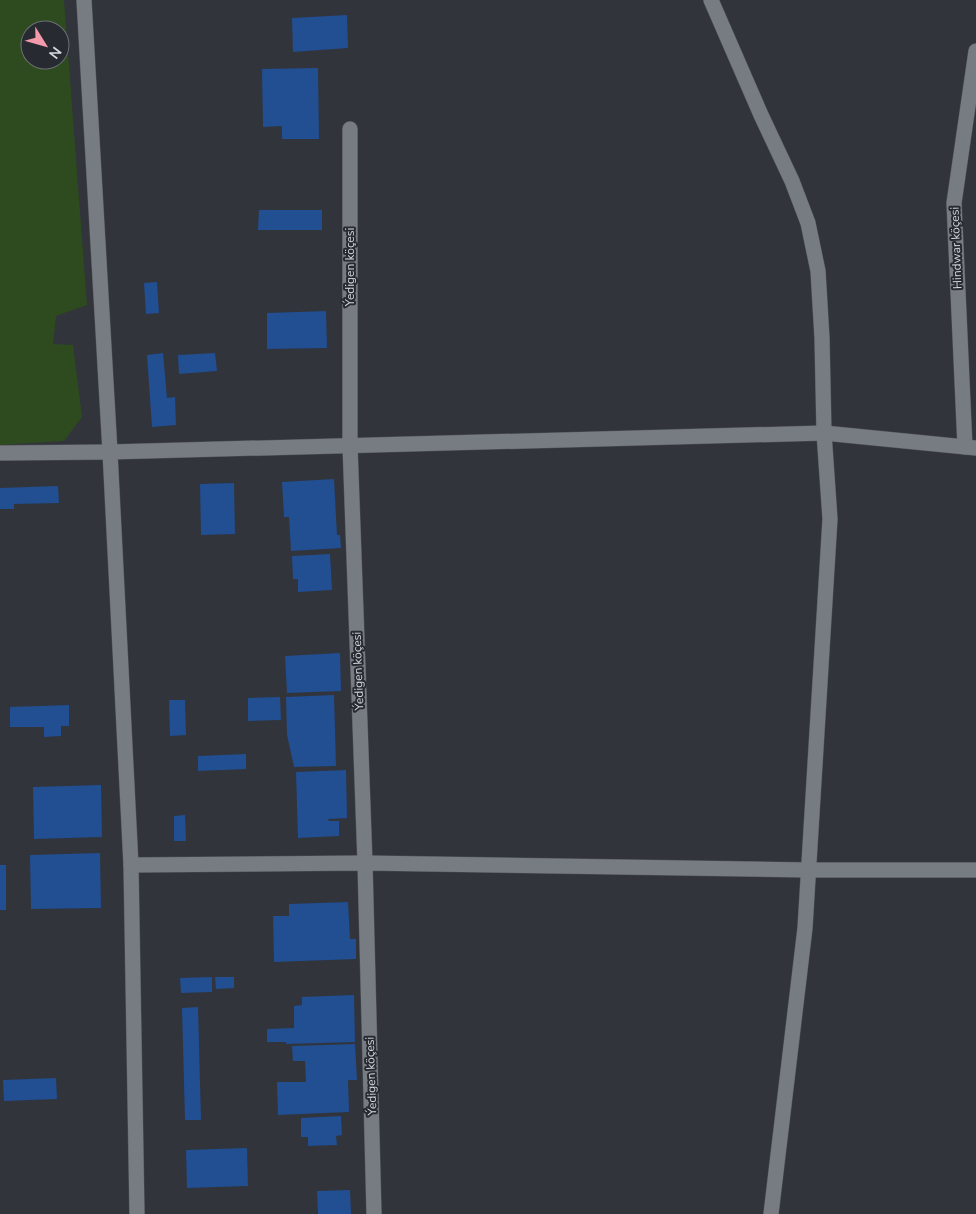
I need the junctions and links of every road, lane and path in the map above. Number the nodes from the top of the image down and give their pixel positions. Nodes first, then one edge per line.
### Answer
1 (84, 0) edge
2 (711, 0) edge
3 (976, 51) edge
4 (350, 129) dead end
5 (824, 433) junction
6 (350, 445) junction
7 (971, 448) edge
8 (110, 452) junction
9 (0, 453) edge
10 (365, 863) junction
11 (131, 865) junction
12 (809, 870) junction
13 (976, 870) edge
14 (137, 1214) edge
15 (374, 1214) edge
16 (771, 1214) edge

1 - 8 street
2 - 5 street
3 - 7 street, Hindwar köçesi
4 - 6 street, Ýedigen köçesi
5 - 6 street
5 - 7 street
5 - 12 street
6 - 8 street
6 - 10 street, Ýedigen köçesi
8 - 9 street
8 - 11 street
10 - 11 street
10 - 12 street
10 - 15 street, Ýedigen köçesi
11 - 14 street
12 - 13 street
12 - 16 street

